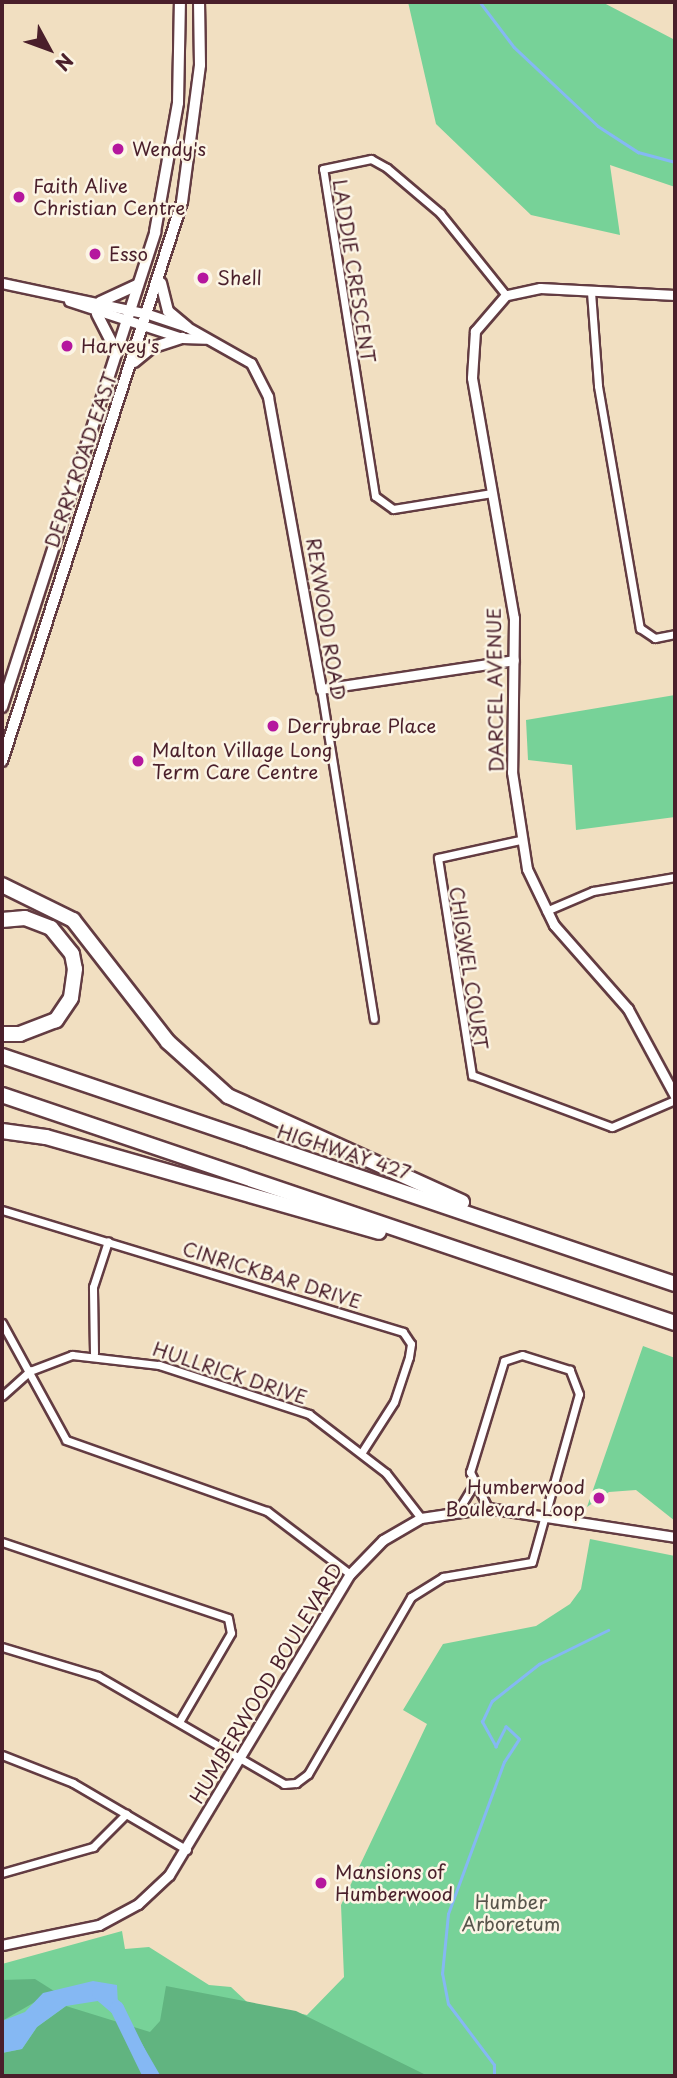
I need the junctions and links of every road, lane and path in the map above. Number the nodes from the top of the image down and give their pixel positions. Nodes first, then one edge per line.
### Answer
1 (180, 2) edge
2 (199, 2) edge
3 (161, 280) junction
4 (2, 283) edge
5 (139, 283) junction
6 (591, 292) junction
7 (506, 295) junction
8 (675, 295) edge
9 (68, 300) junction
10 (100, 302) junction
11 (130, 309) junction
12 (97, 314) junction
13 (149, 314) junction
14 (126, 323) junction
15 (187, 327) junction
16 (145, 328) junction
17 (181, 338) junction
18 (207, 339) junction
19 (116, 354) junction
20 (132, 364) junction
21 (492, 493) junction
22 (675, 635) edge
23 (514, 660) junction
24 (321, 689) junction
25 (2, 707) edge
26 (2, 761) edge
27 (520, 840) junction
28 (675, 877) edge
29 (2, 885) edge
30 (546, 911) junction
31 (2, 920) edge
32 (374, 1019) dead end
33 (2, 1034) edge
34 (2, 1056) edge
35 (2, 1096) edge
36 (675, 1098) edge
37 (2, 1131) edge
38 (2, 1210) edge
39 (108, 1241) junction
40 (550, 1241) junction
41 (468, 1253) junction
42 (675, 1284) edge
43 (675, 1322) edge
44 (2, 1323) edge
45 (94, 1353) junction
46 (30, 1371) junction
47 (2, 1396) edge
48 (362, 1452) junction
49 (472, 1488) junction
50 (488, 1508) junction
51 (459, 1509) junction
52 (545, 1517) junction
53 (421, 1518) junction
54 (675, 1537) edge
55 (2, 1542) edge
56 (350, 1574) junction
57 (2, 1647) edge
58 (179, 1722) junction
59 (2, 1755) edge
60 (238, 1758) junction
61 (126, 1814) junction
62 (187, 1850) junction
63 (2, 1873) edge
64 (2, 1945) edge

1 - 5 main road, DERRY ROAD EAST
2 - 3 main road, DERRY ROAD EAST
3 - 13 main road, DERRY ROAD EAST
3 - 15 main road
4 - 9 street, REXWOOD ROAD
5 - 10 main road
5 - 11 main road, DERRY ROAD EAST
6 - 7 street
6 - 8 street
6 - 22 street
7 - 21 street, DARCEL AVENUE
7 - 21 street, LADDIE CRESCENT
9 - 10 street, REXWOOD ROAD
9 - 12 street, REXWOOD ROAD
10 - 11 street, REXWOOD ROAD
11 - 13 street, REXWOOD ROAD
11 - 14 main road, DERRY ROAD EAST
12 - 14 street, REXWOOD ROAD
12 - 19 main road
13 - 15 street, REXWOOD ROAD
13 - 16 main road, DERRY ROAD EAST
14 - 16 street, REXWOOD ROAD
14 - 19 main road, DERRY ROAD EAST
15 - 18 street, REXWOOD ROAD
16 - 17 street, REXWOOD ROAD
16 - 20 main road, DERRY ROAD EAST
17 - 18 street, REXWOOD ROAD
17 - 20 main road
18 - 24 street, REXWOOD ROAD
19 - 25 main road, DERRY ROAD EAST
20 - 26 main road, DERRY ROAD EAST
21 - 23 street, DARCEL AVENUE
23 - 24 street
23 - 27 street, DARCEL AVENUE
24 - 32 street, REXWOOD ROAD
27 - 30 street, DARCEL AVENUE
27 - 36 street, CHIGWEL COURT
28 - 30 street
29 - 40 highway
30 - 36 street, DARCEL AVENUE
31 - 33 highway
34 - 40 highway, HIGHWAY 427
35 - 41 highway
37 - 41 highway
38 - 39 street, CINRICKBAR DRIVE
39 - 45 street
39 - 48 street, CINRICKBAR DRIVE
40 - 42 highway, HIGHWAY 427
41 - 43 highway
44 - 46 street
45 - 46 street, HULLRICK DRIVE
45 - 48 street, HULLRICK DRIVE
46 - 47 street, HULLRICK DRIVE
46 - 56 street
48 - 53 street, HULLRICK DRIVE
49 - 50 street
49 - 51 street
49 - 52 street
50 - 51 street, HUMBERWOOD BOULEVARD
50 - 52 street, HUMBERWOOD BOULEVARD
51 - 53 street, HUMBERWOOD BOULEVARD
52 - 54 street, HUMBERWOOD BOULEVARD
52 - 60 street
53 - 56 street, HUMBERWOOD BOULEVARD
55 - 58 street
56 - 60 street, HUMBERWOOD BOULEVARD
57 - 58 street
58 - 60 street
59 - 61 street
60 - 62 street, HUMBERWOOD BOULEVARD
61 - 62 street
61 - 63 street
62 - 64 street, HUMBERWOOD BOULEVARD

